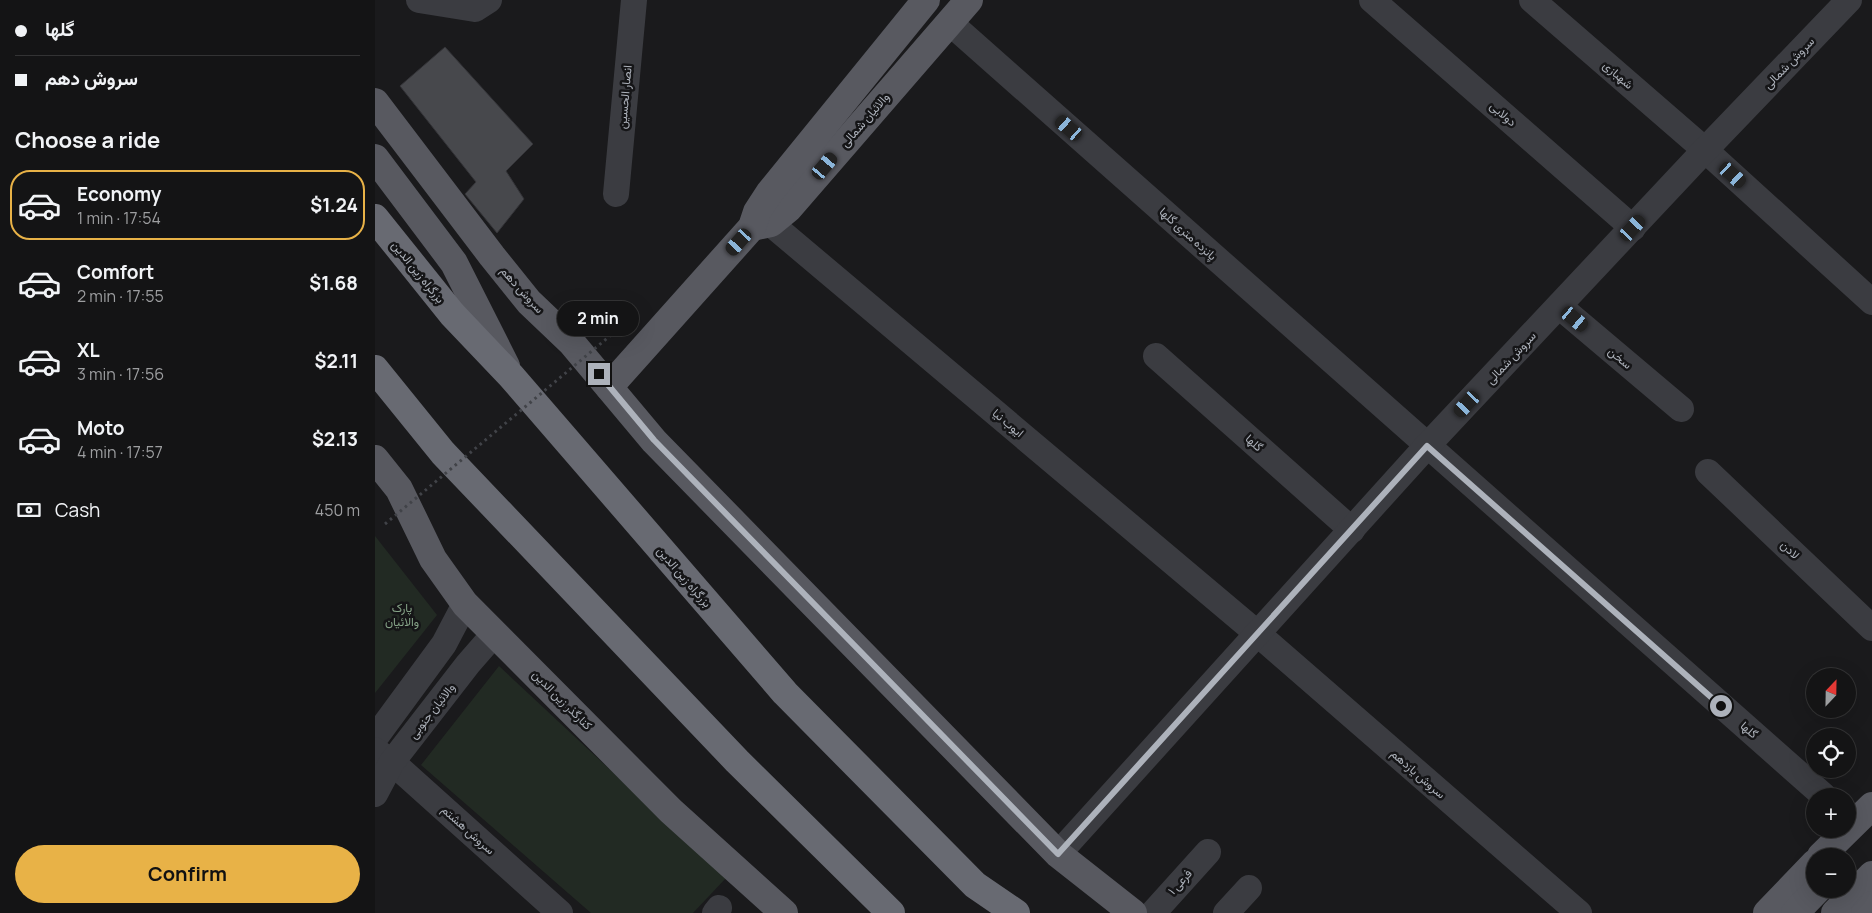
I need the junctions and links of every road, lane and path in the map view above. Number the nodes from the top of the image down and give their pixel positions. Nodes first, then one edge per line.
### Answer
1 (419, 0) edge
2 (489, 0) edge
3 (634, 0) edge
4 (926, 0) edge
5 (969, 0) edge
6 (1372, 0) edge
7 (1532, 0) edge
8 (1849, 0) edge
9 (949, 22) junction
10 (375, 102) edge
11 (1705, 150) junction
12 (375, 158) edge
13 (616, 194) dead end
14 (375, 218) edge
15 (760, 221) junction
16 (1633, 228) junction
17 (1872, 302) edge
18 (1559, 306) junction
19 (604, 312) dead end
20 (1156, 356) dead end
21 (375, 368) edge
22 (511, 376) junction
23 (609, 387) junction
24 (1681, 409) dead end
25 (1427, 446) junction
26 (375, 460) edge
27 (1708, 472) dead end
28 (385, 524) dead end
29 (1351, 530) junction
30 (465, 604) junction
31 (1872, 628) edge
32 (495, 633) junction
33 (1258, 634) junction
34 (375, 738) edge
35 (383, 756) edge
36 (1815, 788) edge
37 (376, 791) edge
38 (1861, 819) edge
39 (1830, 848) edge
40 (1850, 848) edge
41 (1208, 852) dead end
42 (1058, 854) junction
43 (1806, 872) edge
44 (1872, 876) edge
45 (1249, 888) dead end
46 (1809, 898) edge
47 (1872, 905) edge
48 (560, 913) edge
49 (784, 913) edge
50 (891, 913) edge
51 (1016, 913) edge
52 (1133, 913) edge
53 (1153, 913) edge
54 (1226, 913) edge
55 (1579, 913) edge
56 (1767, 913) edge
57 (1795, 913) edge
58 (1835, 913) edge
59 (1865, 913) edge

1 - 2 street
3 - 13 street, انصار الحسین
4 - 15 main road, والائیان شمالی
5 - 9 main road, والائیان شمالی
6 - 16 street, دولابی
7 - 11 street, شهبازی
8 - 11 street, سروش شمالی
9 - 15 main road, والائیان شمالی
9 - 25 street, پانزده متری گلها
10 - 23 main road, سروش دهم
11 - 16 street, سروش شمالی
11 - 17 street, شهبازی
12 - 22 main road
14 - 22 highway, بزرگراه زین الدین
15 - 23 main road, والائیان شمالی
15 - 33 street, ایوب نیا
16 - 18 street, سروش شمالی
18 - 24 street, سخن
18 - 25 street, سروش شمالی
19 - 28 path, bridge
20 - 29 street, گلها
21 - 50 highway
22 - 51 highway, بزرگراه زین الدین
23 - 42 main road, سروش دهم
25 - 29 street, سروش شمالی
25 - 36 street, گلها
26 - 30 main road, کنارگذر زین الدین
27 - 31 street, لادن
29 - 33 street, سروش شمالی
30 - 32 main road, کنارگذر زین الدین
30 - 34 street
32 - 35 street, والائیان جنوبی
32 - 49 main road, کنارگذر زین الدین
33 - 42 street, سروش شمالی
33 - 55 street, سروش یازدهم
35 - 37 street, والائیان جنوبی
35 - 48 street, سروش هشتم
38 - 39 main road
38 - 40 main road
41 - 53 street, فرعی ۱
42 - 52 main road, سروش دهم
43 - 56 main road
44 - 58 main road
45 - 54 street
46 - 57 main road
47 - 59 main road

